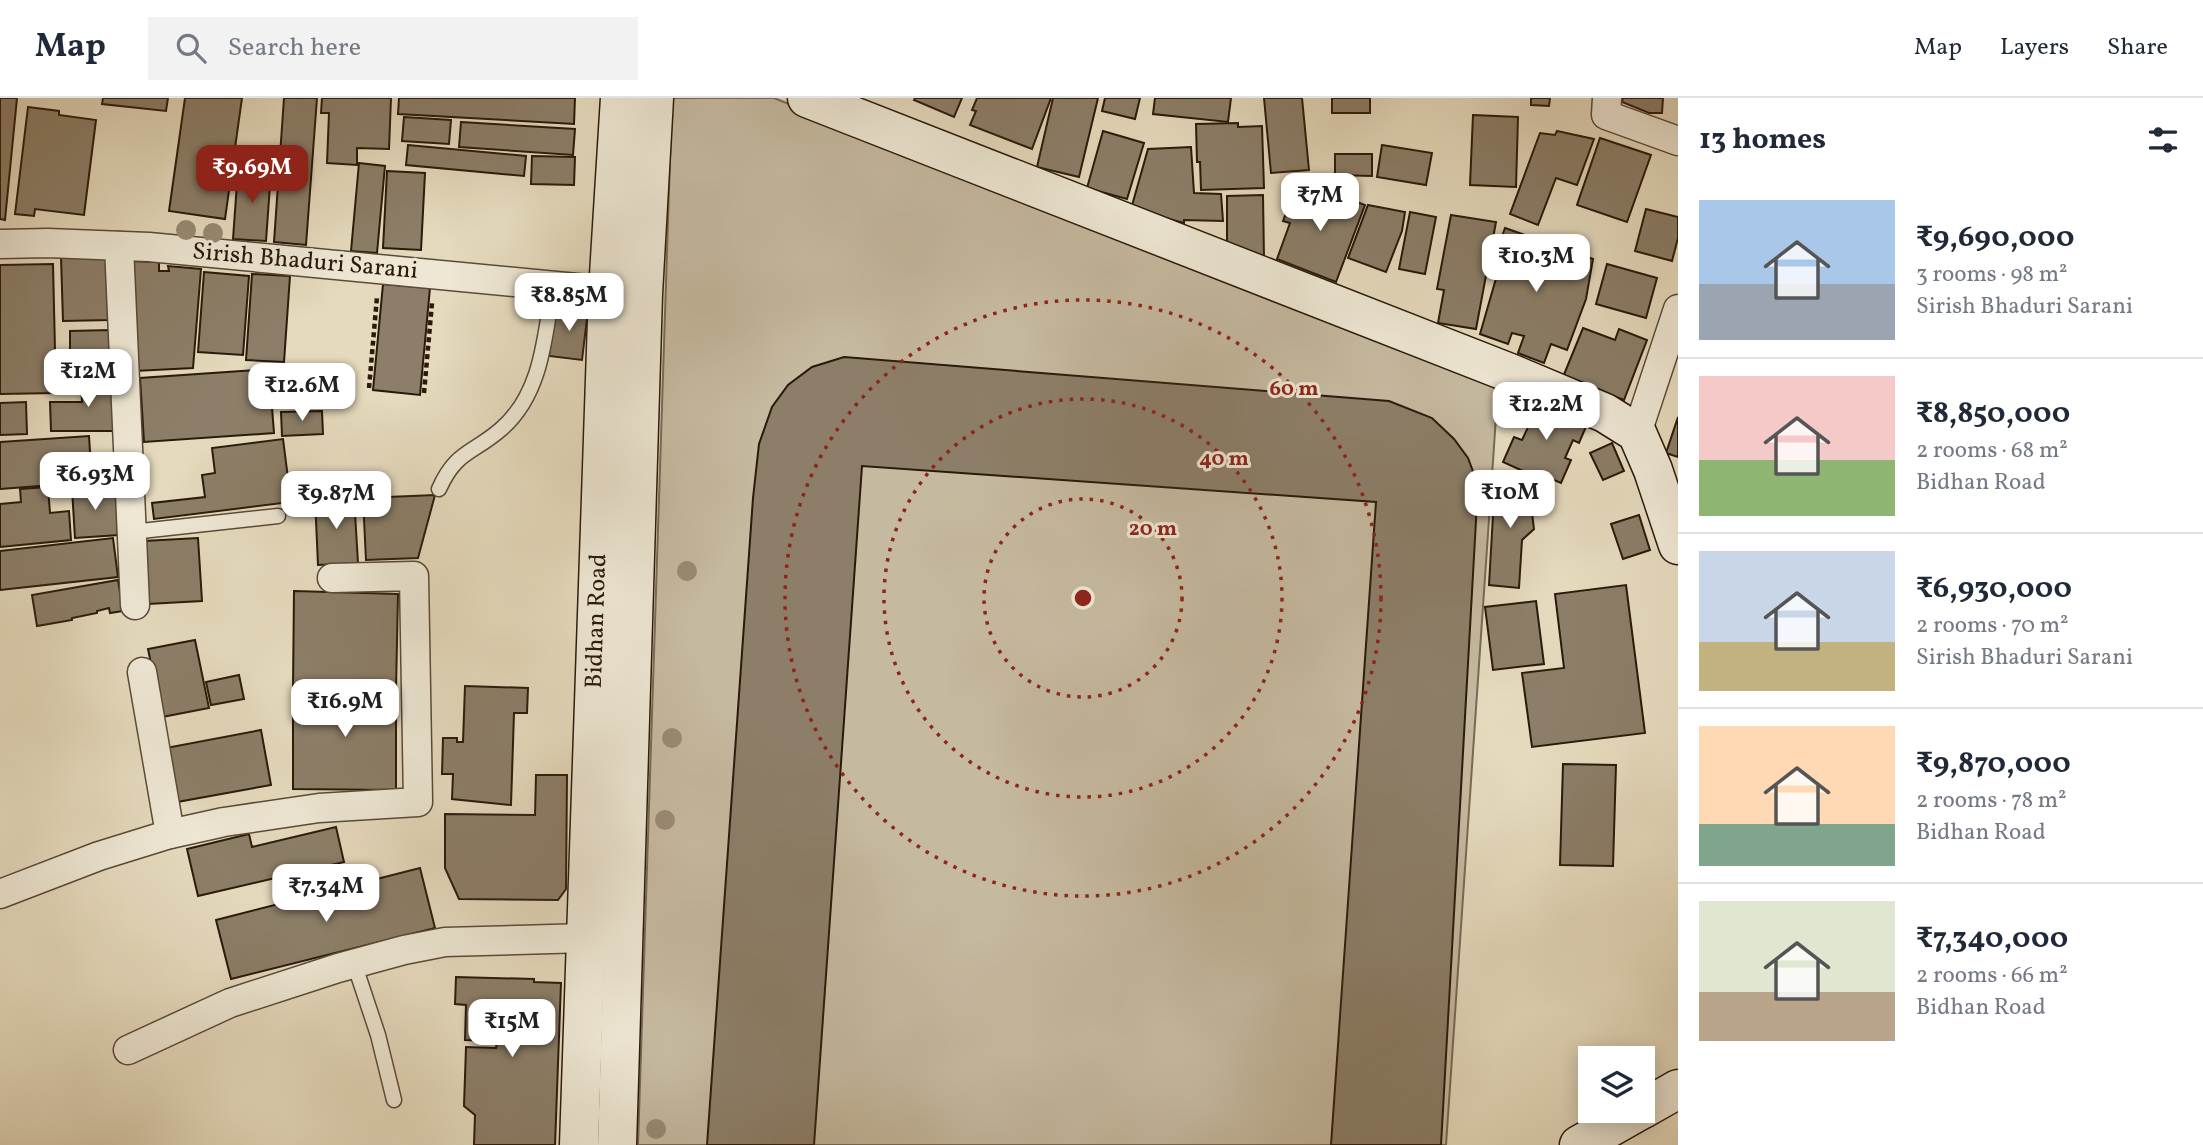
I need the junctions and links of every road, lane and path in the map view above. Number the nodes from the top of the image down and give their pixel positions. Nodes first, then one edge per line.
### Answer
1 (620, 98) edge
2 (653, 98) edge
3 (807, 98) edge
4 (1607, 98) edge
5 (1678, 141) edge
6 (0, 244) edge
7 (119, 246) junction
8 (379, 269) junction
9 (435, 274) junction
10 (552, 286) junction
11 (608, 291) junction
12 (1677, 316) edge
13 (369, 388) dead end
14 (424, 393) dead end
15 (1637, 433) junction
16 (439, 489) dead end
17 (278, 516) dead end
18 (132, 533) junction
19 (618, 540) junction
20 (1678, 545) edge
21 (332, 578) dead end
22 (135, 605) dead end
23 (142, 672) dead end
24 (170, 834) junction
25 (0, 894) edge
26 (586, 938) junction
27 (624, 940) junction
28 (354, 963) junction
29 (128, 1050) dead end
30 (1678, 1089) edge
31 (394, 1100) dead end
32 (1655, 1102) edge
33 (1618, 1123) edge
34 (579, 1145) edge
35 (617, 1145) edge
36 (1579, 1145) edge

1 - 11 main road, Bidhan Road
2 - 19 main road, Bidhan Road
3 - 15 main road
4 - 5 street
6 - 7 street, Sirish Bhaduri Sarani
7 - 8 street, Sirish Bhaduri Sarani
7 - 18 street
8 - 9 street, Sirish Bhaduri Sarani
8 - 13 path
9 - 10 street, Sirish Bhaduri Sarani
9 - 14 path
10 - 11 street, Sirish Bhaduri Sarani
10 - 16 lane
11 - 19 main road, Bidhan Road
12 - 15 street
15 - 20 main road
17 - 18 lane
18 - 22 street
19 - 26 main road, Bidhan Road
19 - 27 main road, Bidhan Road
21 - 24 street
23 - 24 street
24 - 25 street
26 - 27 main road
26 - 28 street
26 - 34 main road, Bidhan Road
27 - 35 main road, Bidhan Road
28 - 29 street
28 - 31 lane
30 - 32 main road
33 - 36 main road

